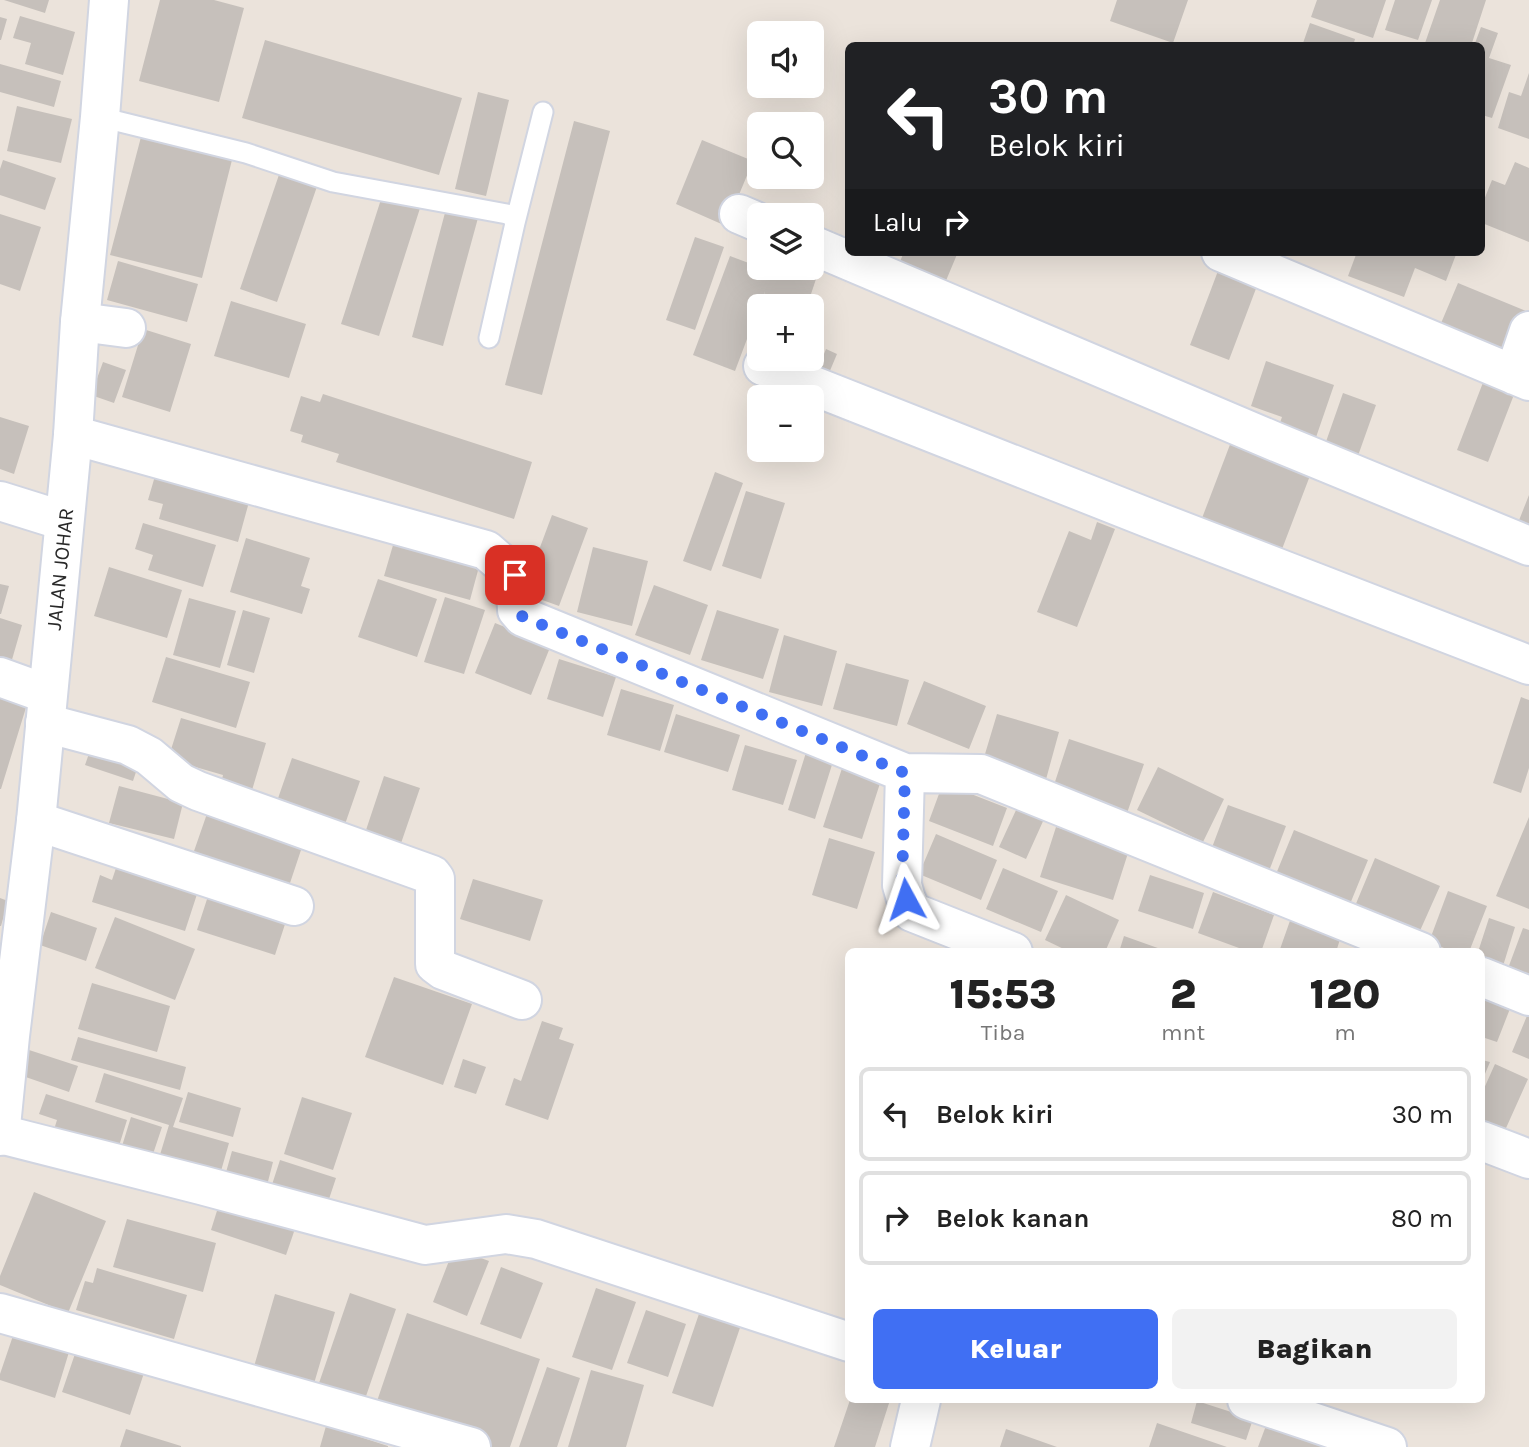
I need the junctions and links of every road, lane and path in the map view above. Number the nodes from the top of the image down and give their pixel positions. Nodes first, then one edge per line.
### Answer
1 (109, 0) edge
2 (543, 112) dead end
3 (100, 117) junction
4 (515, 223) junction
5 (824, 250) edge
6 (1231, 256) edge
7 (80, 322) junction
8 (125, 328) dead end
9 (1529, 331) edge
10 (489, 338) dead end
11 (776, 371) edge
12 (1522, 378) edge
13 (73, 435) junction
14 (0, 501) edge
15 (64, 521) junction
16 (1529, 546) edge
17 (1529, 665) edge
18 (0, 677) edge
19 (46, 709) junction
20 (905, 773) junction
21 (36, 821) junction
22 (294, 906) dead end
23 (1003, 948) edge
24 (1411, 948) edge
25 (1485, 978) edge
26 (1529, 996) edge
27 (522, 1000) dead end
28 (5, 1035) edge
29 (0, 1135) edge
30 (1485, 1141) edge
31 (1529, 1159) edge
32 (0, 1313) edge
33 (845, 1341) edge
34 (920, 1403) edge
35 (1256, 1403) edge
36 (471, 1447) edge
37 (910, 1447) edge
38 (1388, 1447) edge

1 - 3 street, JALAN JOHAR
2 - 4 lane
3 - 4 lane
3 - 7 street, JALAN JOHAR
4 - 10 lane
5 - 16 street
6 - 12 street
7 - 8 street
7 - 13 street, JALAN JOHAR
9 - 12 street
11 - 17 street
13 - 15 street, JALAN JOHAR
13 - 20 street
14 - 15 street
15 - 19 street, JALAN JOHAR
18 - 19 street
19 - 21 street, JALAN JOHAR
19 - 27 street
20 - 23 street
20 - 24 street
21 - 22 street
21 - 28 street, JALAN JOHAR
25 - 26 street
28 - 29 street, JALAN JOHAR
29 - 33 street
30 - 31 street
32 - 36 street
34 - 37 street
35 - 38 street

